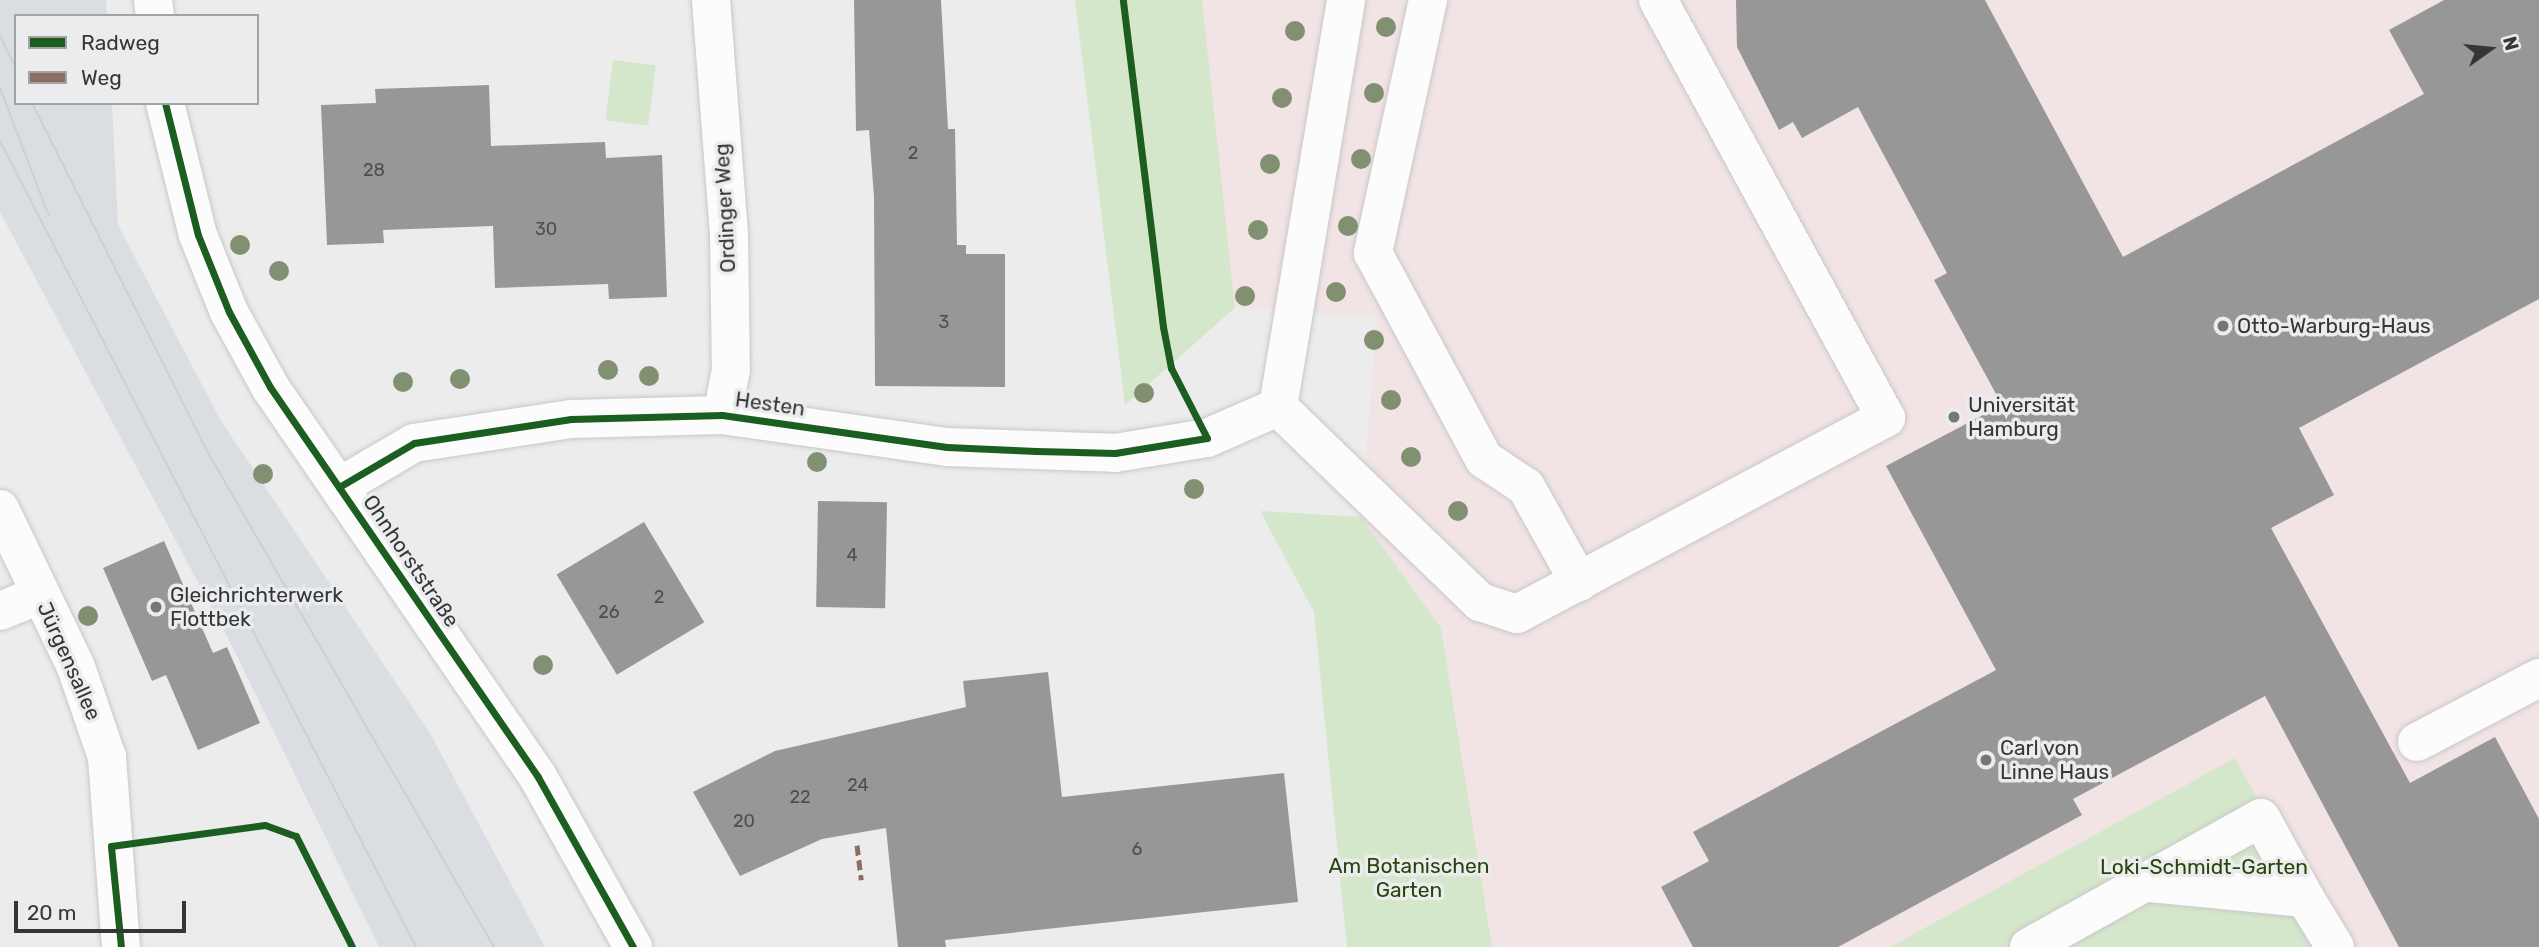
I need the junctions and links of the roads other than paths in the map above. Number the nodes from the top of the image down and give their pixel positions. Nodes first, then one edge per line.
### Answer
1 (712, 0) edge
2 (1346, 0) edge
3 (1428, 0) edge
4 (1658, 0) edge
5 (165, 105) edge
6 (1278, 407) junction
7 (722, 415) junction
8 (339, 487) junction
9 (0, 509) edge
10 (1579, 582) junction
11 (39, 595) junction
12 (0, 611) edge
13 (2539, 678) edge
14 (2417, 743) dead end
15 (2148, 883) junction
16 (2305, 898) junction
17 (121, 947) edge
18 (633, 947) edge
19 (2029, 947) edge
20 (2336, 947) edge

1 - 7 street, Ordinger Weg
2 - 6 street
3 - 10 street
4 - 10 street
5 - 8 street, Ohnhorststraße
6 - 7 street, Hesten
6 - 10 street
7 - 8 street, Hesten
8 - 18 street, Ohnhorststraße
9 - 11 street, Jürgensallee
11 - 12 street
11 - 17 street, Jürgensallee
13 - 14 street
15 - 16 street
15 - 16 street
15 - 19 street
16 - 20 street

